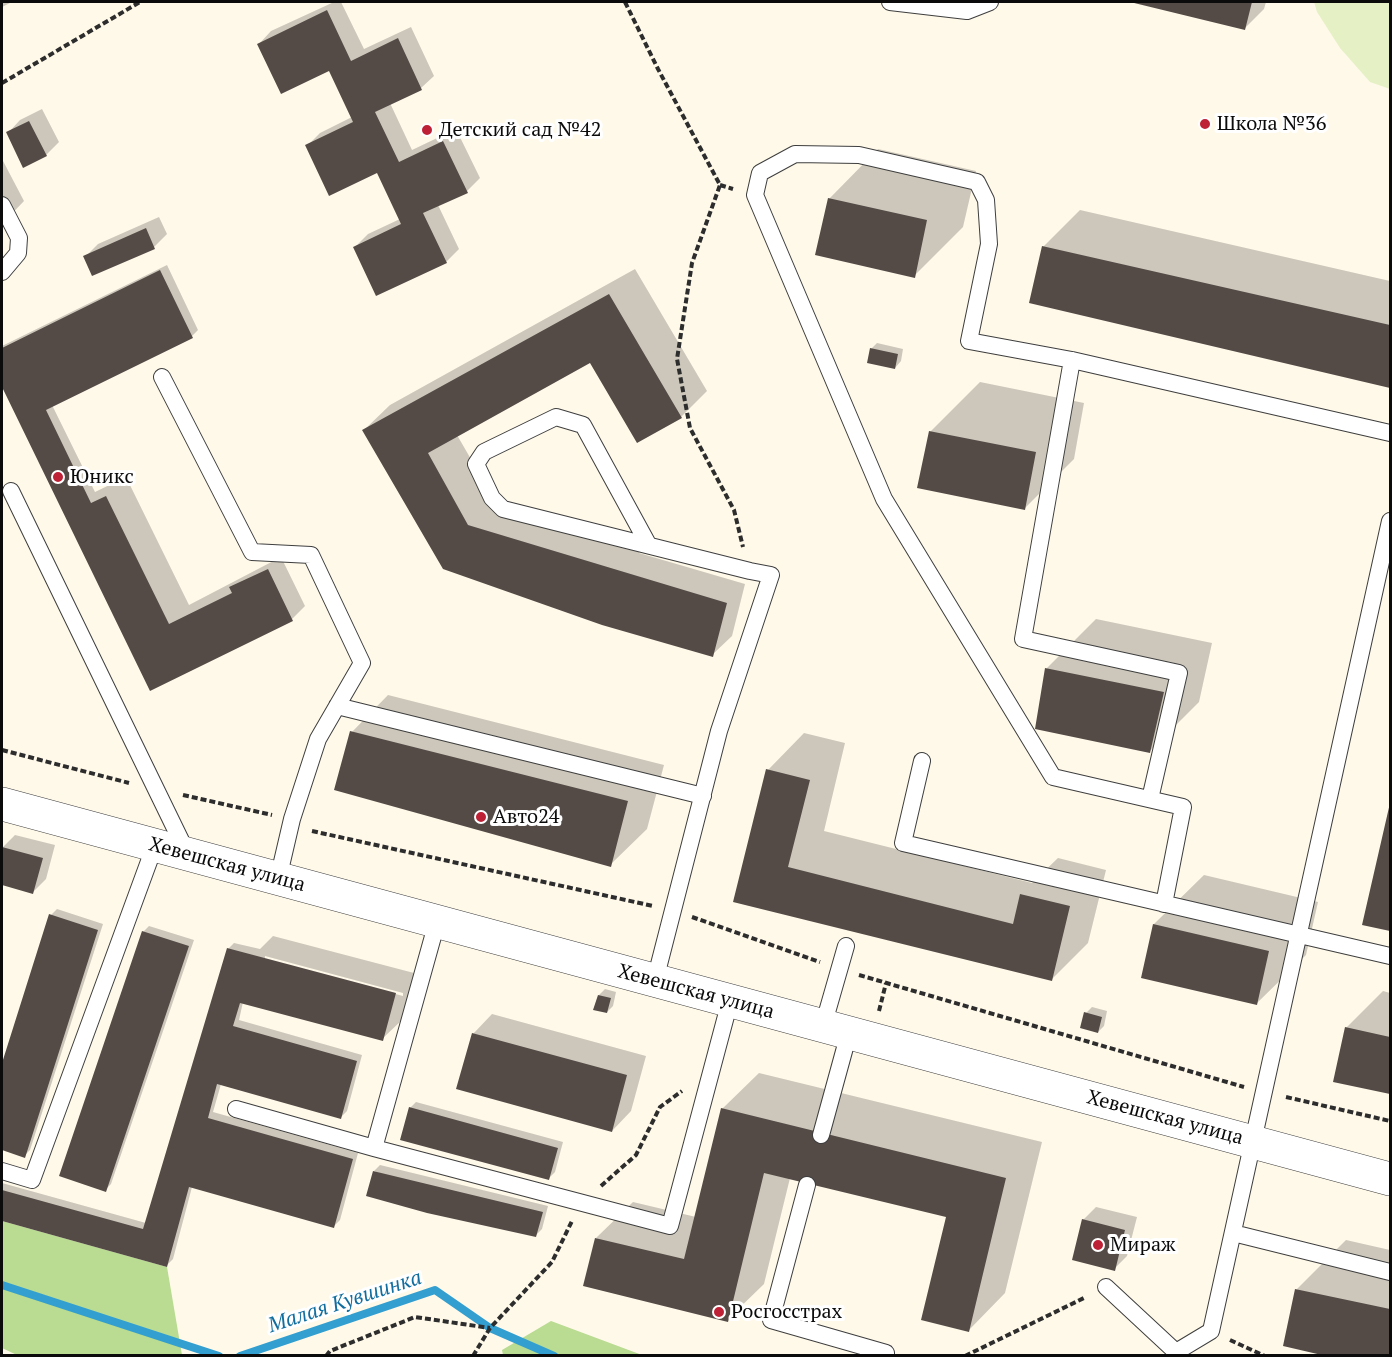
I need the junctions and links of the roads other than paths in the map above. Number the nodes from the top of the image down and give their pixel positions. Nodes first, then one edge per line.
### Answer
1 (890, 2) edge
2 (990, 2) edge
3 (2, 205) edge
4 (2, 272) edge
5 (1072, 360) junction
6 (162, 377) dead end
7 (1390, 433) edge
8 (11, 491) dead end
9 (1390, 521) edge
10 (648, 544) junction
11 (337, 706) junction
12 (922, 761) dead end
13 (703, 796) junction
14 (1150, 799) junction
15 (2, 804) edge
16 (155, 845) junction
17 (188, 854) junction
18 (278, 879) junction
19 (1164, 904) junction
20 (437, 922) junction
21 (1300, 936) junction
22 (846, 946) dead end
23 (1390, 956) edge
24 (655, 980) junction
25 (730, 1001) junction
26 (849, 1026) junction
27 (236, 1109) dead end
28 (821, 1135) dead end
29 (1255, 1143) junction
30 (374, 1149) junction
31 (2, 1171) edge
32 (1390, 1179) edge
33 (807, 1185) dead end
34 (1233, 1233) junction
35 (1390, 1272) edge
36 (1106, 1287) road end
37 (886, 1353) dead end
38 (1175, 1354) edge

1 - 2 lane
3 - 4 lane
5 - 7 lane
5 - 14 lane
5 - 14 lane
6 - 11 lane
8 - 17 lane
9 - 21 lane
10 - 10 lane
10 - 13 lane
11 - 13 lane
11 - 18 lane
12 - 19 lane
13 - 24 lane
14 - 19 lane
15 - 16 street, Хевешская улица
16 - 17 street, Хевешская улица
16 - 31 lane
17 - 18 street, Хевешская улица
18 - 20 street, Хевешская улица
19 - 21 lane
20 - 24 street, Хевешская улица
20 - 30 lane
21 - 23 lane
21 - 29 lane
22 - 26 lane
24 - 25 street, Хевешская улица
25 - 26 street, Хевешская улица
25 - 30 lane
26 - 28 lane
26 - 29 street, Хевешская улица
27 - 30 lane
29 - 32 street, Хевешская улица
29 - 34 lane
33 - 37 lane
34 - 35 lane
34 - 38 lane
36 - 38 lane

